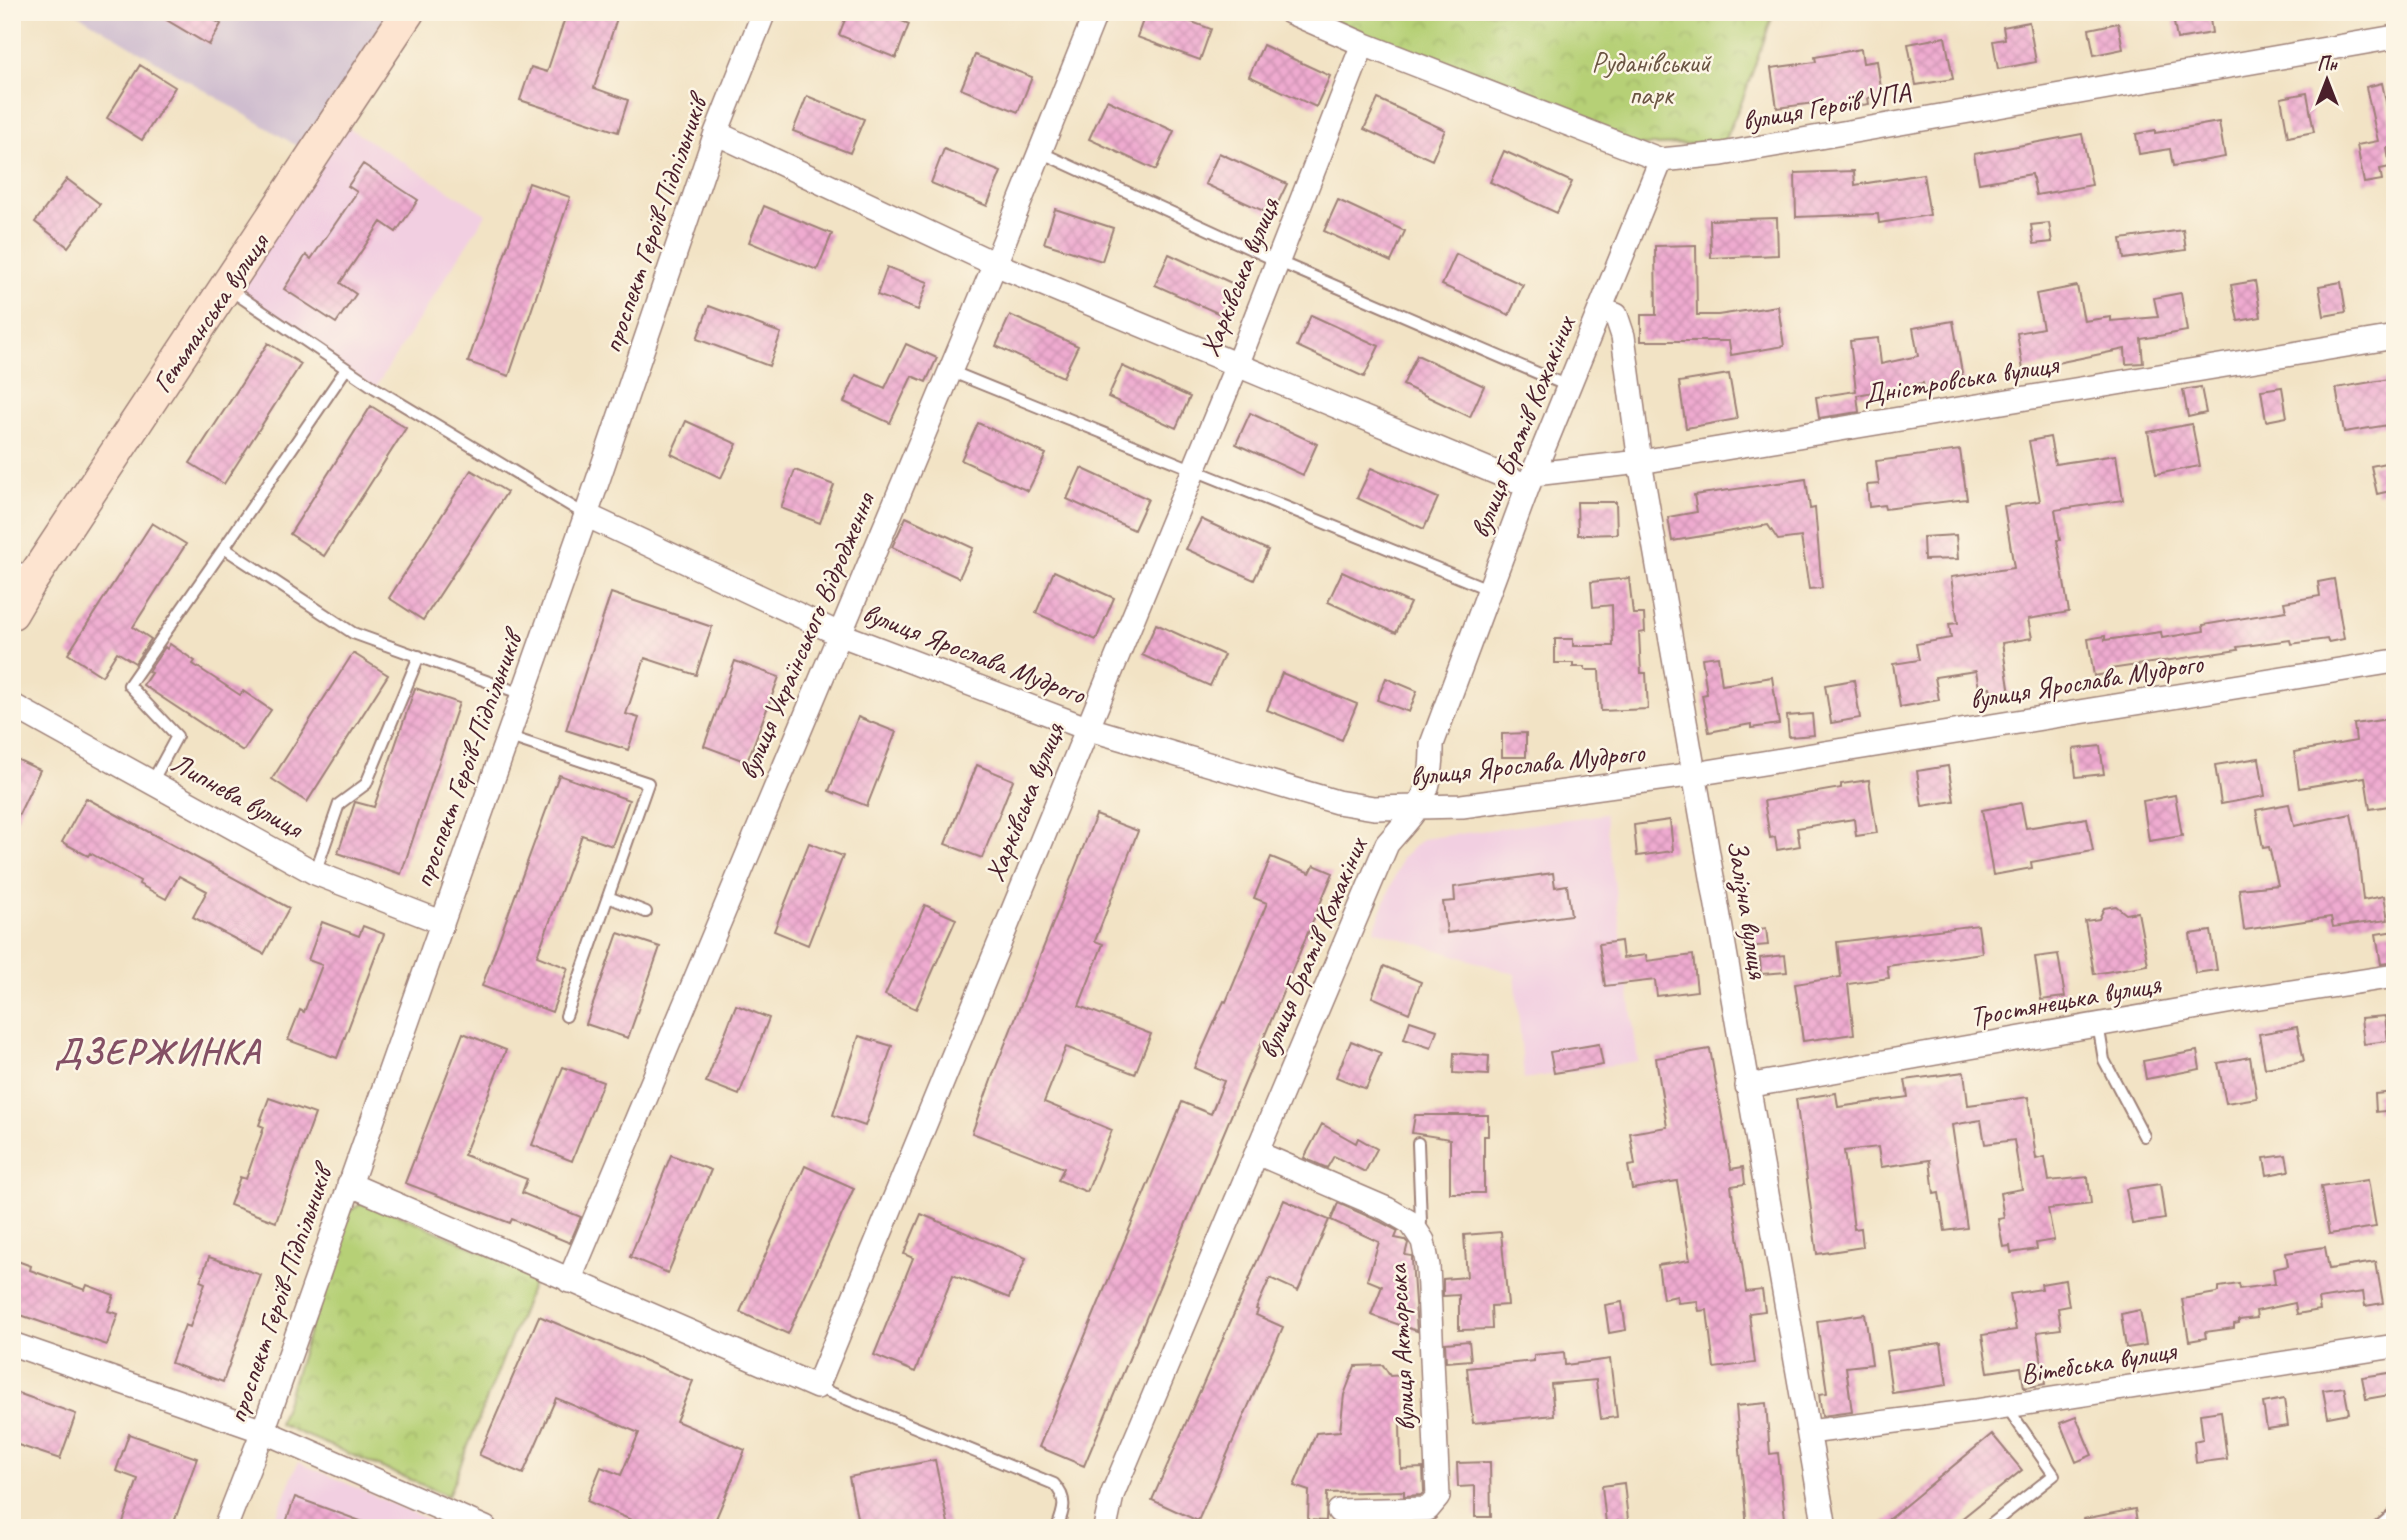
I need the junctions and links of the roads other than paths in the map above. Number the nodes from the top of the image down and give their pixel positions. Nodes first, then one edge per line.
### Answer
1 (408, 12) edge
2 (764, 12) edge
3 (1096, 12) edge
4 (1290, 12) edge
5 (2395, 37) edge
6 (1363, 44) junction
7 (716, 133) junction
8 (1040, 152) junction
9 (1661, 160) junction
10 (1277, 261) junction
11 (995, 264) junction
12 (227, 287) junction
13 (1602, 310) junction
14 (2395, 337) edge
15 (1237, 365) junction
16 (346, 369) junction
17 (950, 371) junction
18 (1570, 387) junction
19 (1640, 463) junction
20 (1193, 470) junction
21 (1531, 480) junction
22 (586, 515) junction
23 (225, 548) junction
24 (20, 578) edge
25 (1489, 589) junction
26 (12, 613) edge
27 (838, 634) junction
28 (419, 656) junction
29 (2395, 661) edge
30 (522, 694) junction
31 (12, 705) edge
32 (1086, 728) junction
33 (507, 736) junction
34 (1695, 774) junction
35 (152, 782) junction
36 (1418, 808) junction
37 (316, 873) junction
38 (608, 897) junction
39 (646, 912) dead end
40 (442, 922) junction
41 (2395, 976) edge
42 (566, 1016) dead end
43 (2098, 1024) junction
44 (1747, 1086) junction
45 (2144, 1136) dead end
46 (1418, 1143) dead end
47 (1256, 1153) junction
48 (349, 1184) junction
49 (1419, 1233) junction
50 (569, 1281) junction
51 (12, 1344) edge
52 (2395, 1346) edge
53 (817, 1387) junction
54 (2006, 1406) junction
55 (263, 1431) junction
56 (1809, 1432) junction
57 (1339, 1511) dead end
58 (2395, 1513) edge
59 (225, 1528) edge
60 (485, 1528) edge
61 (1057, 1528) edge
62 (1105, 1528) edge
63 (1825, 1528) edge
64 (1987, 1528) edge
65 (2377, 1528) edge

1 - 12 street, Гетьманська вулиця
2 - 7 street, проспект Героїв-Підпільників
3 - 8 street, вулиця Українського Відродження
4 - 6 street, вулиця Героїв УПА
5 - 9 street, вулиця Героїв УПА
6 - 9 street, вулиця Героїв УПА
6 - 10 street, Харківська вулиця
7 - 11 street
7 - 22 street, проспект Героїв-Підпільників
8 - 10 lane
8 - 11 street, вулиця Українського Відродження
9 - 13 street, вулиця Братів Кожакіних
10 - 15 street, Харківська вулиця
10 - 18 lane
11 - 15 street
11 - 17 street, вулиця Українського Відродження
12 - 16 lane
12 - 24 street, Гетьманська вулиця
13 - 18 street, вулиця Братів Кожакіних
13 - 19 street, Залізна вулиця
14 - 19 street, Дністровська вулиця
15 - 20 street, Харківська вулиця
15 - 21 street
16 - 22 lane
16 - 23 lane
17 - 20 lane
17 - 27 street, вулиця Українського Відродження
18 - 21 street, вулиця Братів Кожакіних
19 - 21 street, Дністровська вулиця
19 - 34 street, Залізна вулиця
20 - 25 lane
20 - 32 street, Харківська вулиця
21 - 25 street, вулиця Братів Кожакіних
22 - 27 street, вулиця Ярослава Мудрого
22 - 30 street, проспект Героїв-Підпільників
23 - 28 lane
23 - 35 lane
24 - 26 street, Гетьманська вулиця
25 - 36 street, вулиця Братів Кожакіних
27 - 32 street, вулиця Ярослава Мудрого
27 - 50 street, вулиця Українського Відродження
28 - 30 lane
28 - 37 lane
29 - 34 street, вулиця Ярослава Мудрого
30 - 33 street, проспект Героїв-Підпільників
31 - 35 street, Липнева вулиця
32 - 36 street, вулиця Ярослава Мудрого
32 - 53 street, Харківська вулиця
33 - 38 lane
33 - 40 street, проспект Героїв-Підпільників
34 - 36 street, вулиця Ярослава Мудрого
34 - 44 street, Залізна вулиця
35 - 37 street, Липнева вулиця
36 - 47 street, вулиця Братів Кожакіних
37 - 40 street, Липнева вулиця
38 - 39 lane
38 - 42 lane
40 - 48 street, проспект Героїв-Підпільників
41 - 43 street, Тростянецька вулиця
43 - 44 street, Тростянецька вулиця
43 - 45 lane
44 - 56 street, Залізна вулиця
46 - 49 lane
47 - 49 street, вулиця Акторська
47 - 62 street, вулиця Братів Кожакіних
48 - 50 street
48 - 55 street, проспект Героїв-Підпільників
49 - 57 street, вулиця Акторська
50 - 53 street
51 - 55 street
52 - 54 street, Вітебська вулиця
53 - 61 lane
54 - 56 street, Вітебська вулиця
54 - 64 lane
55 - 59 street, проспект Героїв-Підпільників
55 - 60 street
56 - 63 street, Залізна вулиця
58 - 65 lane

